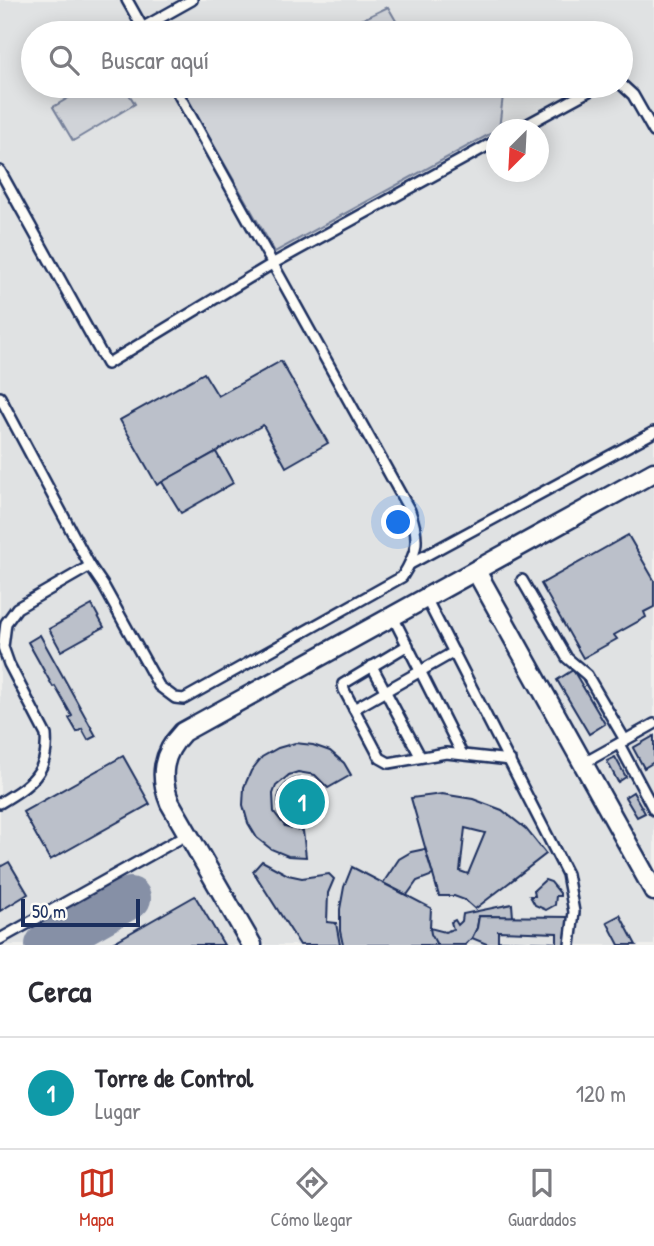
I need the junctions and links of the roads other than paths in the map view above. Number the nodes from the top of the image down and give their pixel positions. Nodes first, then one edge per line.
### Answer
1 (127, 0) edge
2 (192, 0) edge
3 (139, 21) edge
4 (159, 21) edge
5 (633, 94) edge
6 (181, 98) edge
7 (576, 98) edge
8 (537, 119) edge
9 (654, 132) edge
10 (486, 146) edge
11 (0, 171) edge
12 (272, 264) junction
13 (0, 397) edge
14 (654, 432) edge
15 (654, 472) edge
16 (410, 564) junction
17 (90, 566) junction
18 (476, 572) junction
19 (522, 580) dead end
20 (426, 598) junction
21 (393, 617) junction
22 (408, 645) junction
23 (454, 652) junction
24 (372, 666) junction
25 (420, 671) junction
26 (386, 690) junction
27 (354, 709) junction
28 (654, 724) edge
29 (622, 742) junction
30 (462, 754) junction
31 (420, 756) junction
32 (510, 760) junction
33 (584, 763) junction
34 (0, 803) edge
35 (654, 810) edge
36 (190, 833) junction
37 (654, 891) edge
38 (0, 939) edge
39 (252, 945) edge
40 (570, 945) edge

1 - 3 lane
2 - 4 lane
5 - 9 lane
6 - 12 lane
7 - 8 lane
10 - 12 lane
11 - 12 lane
12 - 16 lane
13 - 17 lane
14 - 16 lane
15 - 18 street
16 - 17 lane
17 - 34 lane
18 - 20 street
18 - 33 street
19 - 29 lane
20 - 21 street
20 - 23 lane
21 - 22 lane
21 - 36 street
22 - 24 lane
22 - 25 lane
23 - 25 lane
23 - 32 lane
24 - 26 lane
24 - 27 lane
25 - 26 lane
25 - 30 lane
26 - 27 lane
26 - 31 lane
27 - 31 lane
28 - 29 lane
29 - 33 lane
29 - 35 lane
30 - 31 lane
30 - 32 lane
32 - 40 lane
33 - 37 street
36 - 38 lane
36 - 39 street

